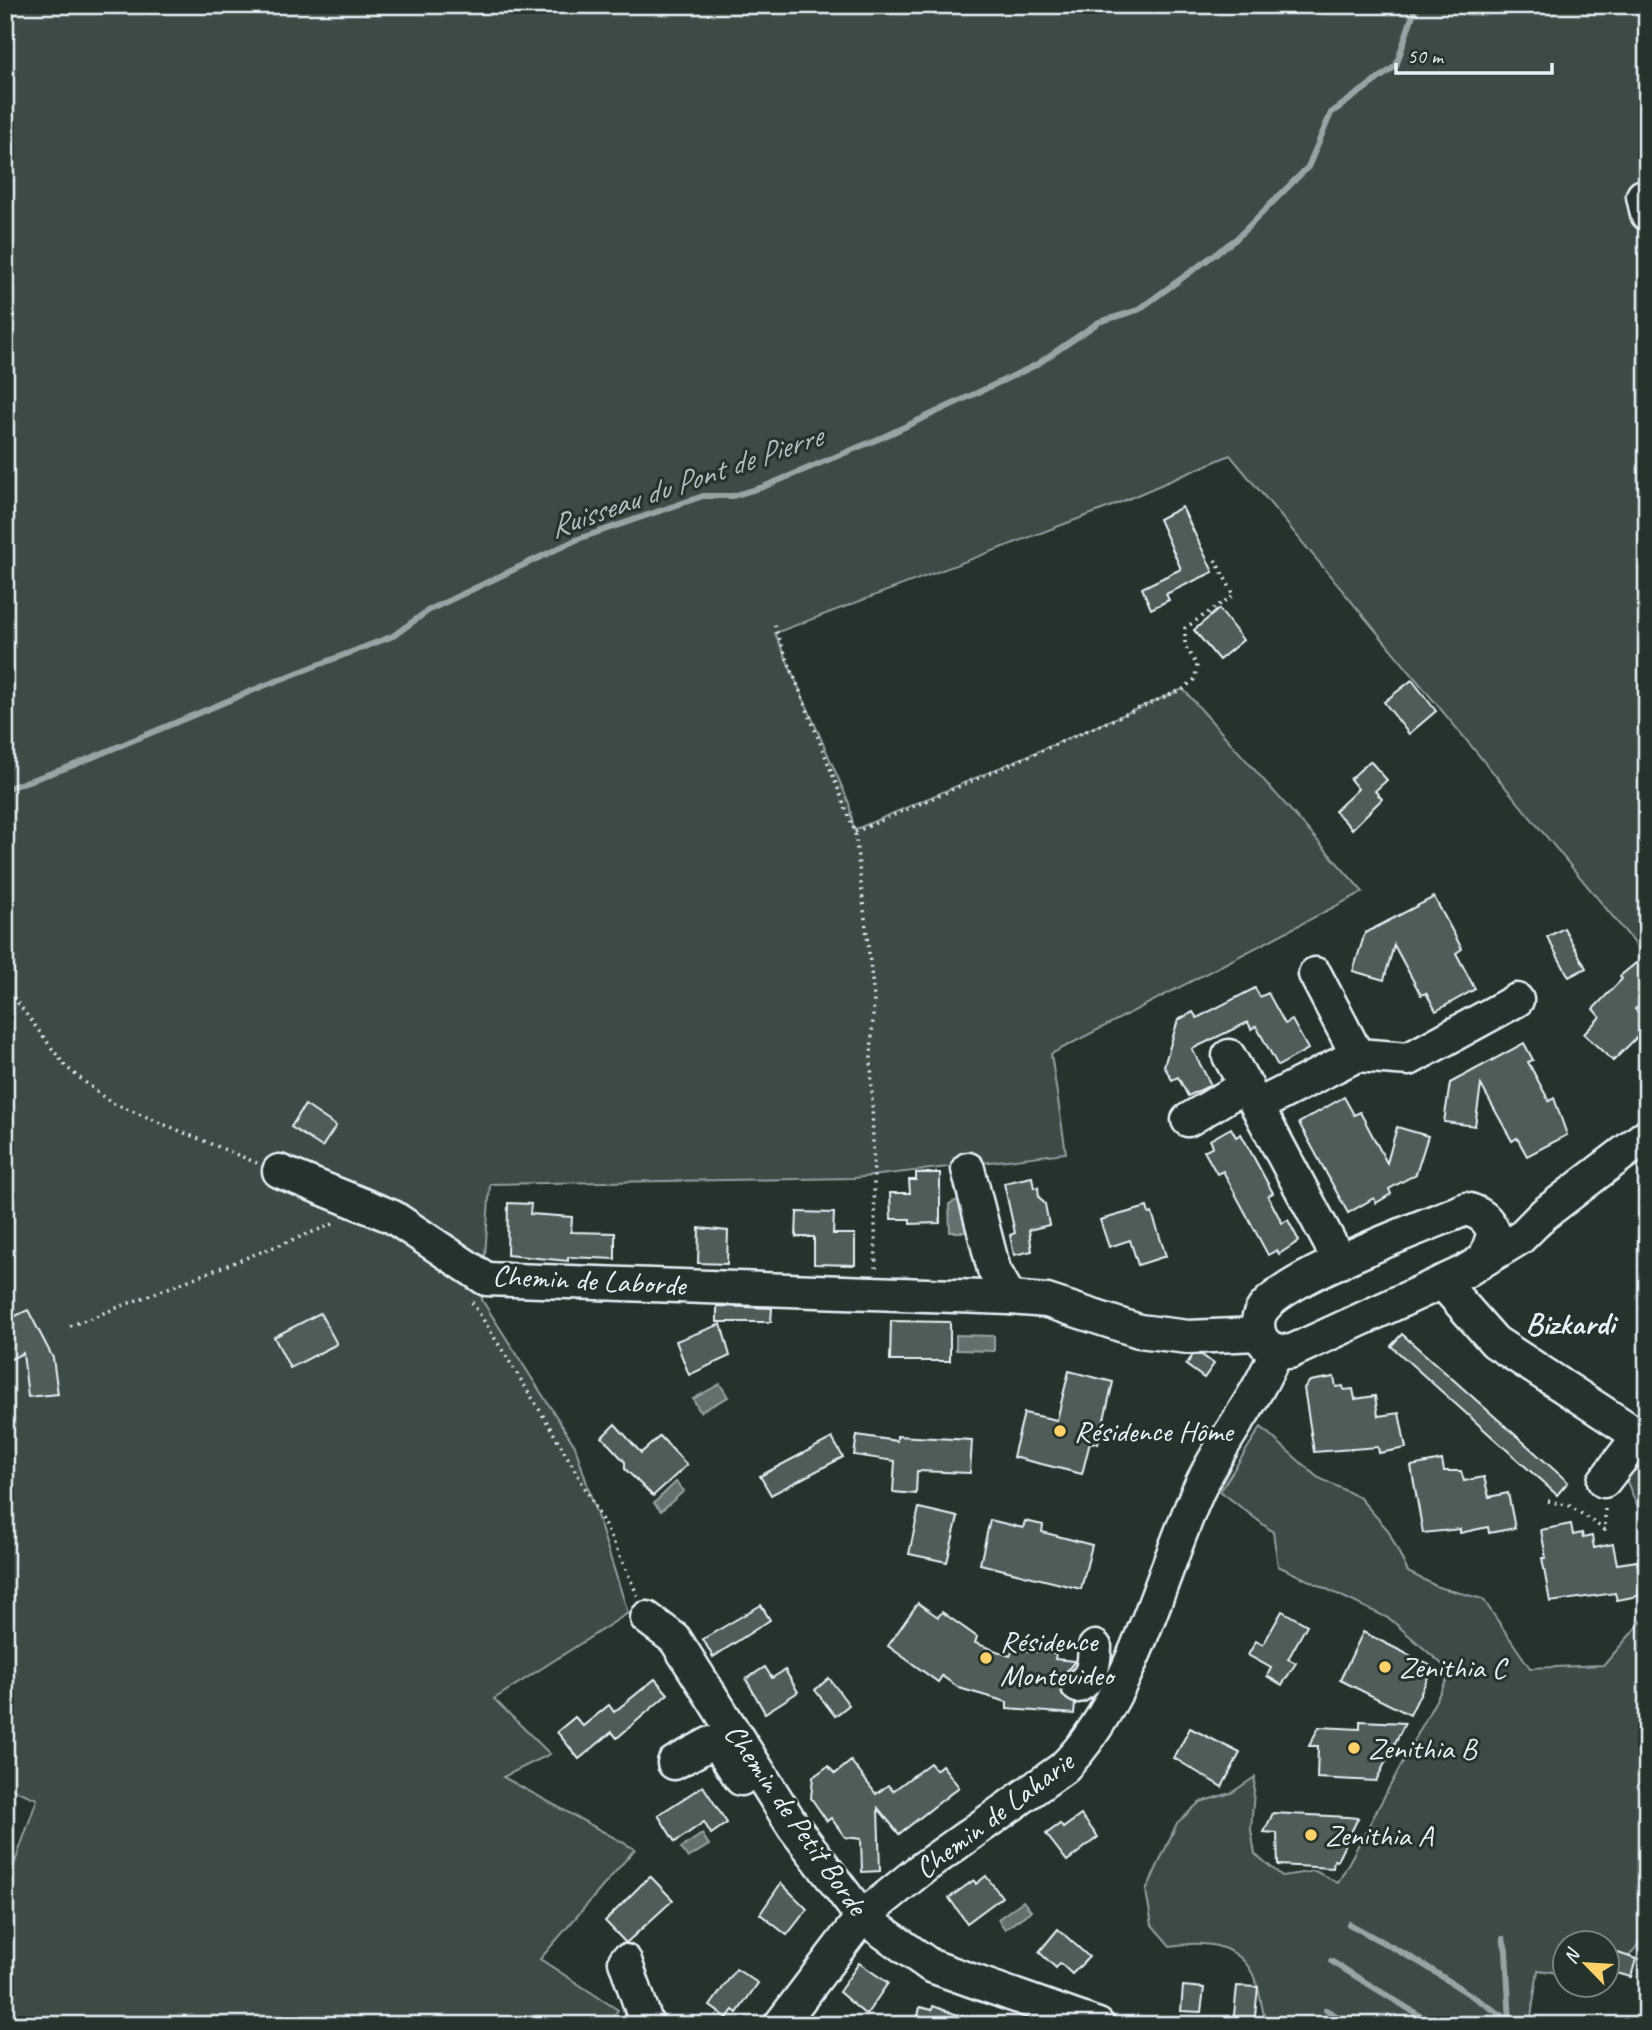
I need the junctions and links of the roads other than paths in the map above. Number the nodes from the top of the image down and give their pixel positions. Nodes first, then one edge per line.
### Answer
1 (1315, 974) dead end
2 (1517, 1000) dead end
3 (1357, 1055) junction
4 (1229, 1056) dead end
5 (1252, 1096) junction
6 (1188, 1119) dead end
7 (1647, 1135) edge
8 (968, 1169) dead end
9 (279, 1171) road end
10 (1477, 1212) junction
11 (1544, 1214) junction
12 (1485, 1258) junction
13 (1340, 1262) junction
14 (1442, 1282) junction
15 (1010, 1298) junction
16 (1268, 1342) junction
17 (1604, 1481) road end
18 (646, 1618) road end
19 (1095, 1647) dead end
20 (1078, 1686) dead end
21 (674, 1763) dead end
22 (793, 1826) junction
23 (862, 1917) junction
24 (625, 1961) dead end
25 (782, 2024) edge
26 (647, 2025) edge
27 (1098, 2025) edge

1 - 3 street
2 - 3 street
3 - 5 street
4 - 5 street
5 - 6 street
5 - 13 street
7 - 11 street
8 - 15 street
9 - 15 street, Chemin de Laborde
10 - 11 street
10 - 12 street
10 - 13 street, Chemin de Laharie
11 - 12 street
12 - 14 street, Chemin de Laborde
13 - 16 street, Chemin de Laharie
14 - 16 street, Chemin de Laborde
14 - 17 street
15 - 16 street, Chemin de Laborde
16 - 23 street, Chemin de Laharie
18 - 22 street, Chemin de Petit Borde
19 - 20 street
21 - 22 street
22 - 23 street, Chemin de Petit Borde
23 - 25 street, Chemin de Laharie
23 - 27 street, Chemin de Petit Borde
24 - 26 street

